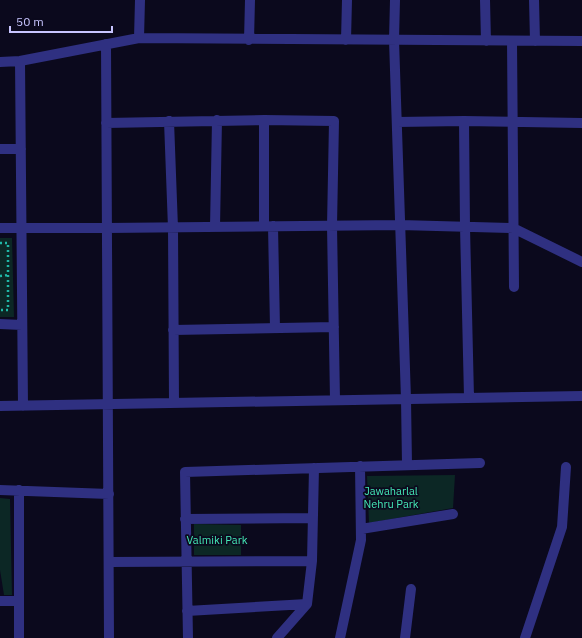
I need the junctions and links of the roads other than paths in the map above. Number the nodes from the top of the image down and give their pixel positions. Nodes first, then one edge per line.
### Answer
1 (140, 0) edge
2 (250, 0) edge
3 (347, 0) edge
4 (395, 0) edge
5 (485, 0) edge
6 (534, 0) edge
7 (139, 38) junction
8 (250, 40) junction
9 (346, 40) junction
10 (394, 40) junction
11 (486, 41) junction
12 (512, 41) junction
13 (534, 41) junction
14 (582, 41) edge
15 (106, 44) junction
16 (20, 61) junction
17 (0, 62) edge
18 (218, 120) junction
19 (264, 120) junction
20 (169, 121) junction
21 (464, 121) junction
22 (397, 122) junction
23 (513, 122) junction
24 (106, 123) junction
25 (582, 123) edge
26 (0, 149) edge
27 (21, 149) junction
28 (400, 225) junction
29 (268, 226) junction
30 (332, 226) junction
31 (215, 227) junction
32 (465, 227) junction
33 (0, 228) edge
34 (21, 228) junction
35 (107, 228) junction
36 (173, 228) junction
37 (513, 228) junction
38 (582, 262) edge
39 (514, 286) dead end
40 (0, 324) edge
41 (22, 325) junction
42 (334, 327) junction
43 (275, 328) junction
44 (173, 330) junction
45 (582, 396) edge
46 (469, 397) junction
47 (406, 399) junction
48 (335, 400) junction
49 (174, 402) junction
50 (108, 404) junction
51 (0, 406) edge
52 (23, 406) junction
53 (480, 463) dead end
54 (407, 465) junction
55 (360, 466) junction
56 (566, 467) dead end
57 (314, 468) junction
58 (0, 490) edge
59 (19, 490) junction
60 (109, 494) junction
61 (453, 514) dead end
62 (312, 518) junction
63 (185, 519) junction
64 (361, 529) junction
65 (185, 561) junction
66 (312, 561) junction
67 (109, 562) junction
68 (412, 589) dead end
69 (0, 601) edge
70 (18, 601) junction
71 (307, 604) junction
72 (187, 611) junction
73 (19, 638) edge
74 (109, 638) edge
75 (188, 638) edge
76 (277, 638) edge
77 (340, 638) edge
78 (404, 638) edge
79 (525, 638) edge

1 - 7 street
2 - 8 street
3 - 9 street
4 - 10 street
5 - 11 street
6 - 13 street
7 - 8 street
7 - 15 street
8 - 9 street
9 - 10 street
10 - 11 street
10 - 22 street
11 - 12 street
12 - 13 street
12 - 23 street
13 - 14 street
15 - 16 street
15 - 24 street
16 - 17 street
16 - 27 street
18 - 19 street
18 - 20 street
18 - 31 street
19 - 29 street
19 - 30 street
20 - 24 street
20 - 36 street
21 - 22 street
21 - 23 street
21 - 32 street
22 - 28 street
23 - 25 street
23 - 37 street
24 - 35 street
26 - 27 street
27 - 34 street
28 - 30 street
28 - 32 street
28 - 47 street
29 - 30 street
29 - 31 street
29 - 43 street
30 - 42 street
31 - 36 street
32 - 37 street
32 - 46 street
33 - 34 street
34 - 35 street
34 - 41 street
35 - 36 street
35 - 50 street
36 - 44 street
37 - 38 street
37 - 39 street
40 - 41 street
41 - 52 street
42 - 43 street
42 - 48 street
43 - 44 street
44 - 49 street
45 - 46 street
46 - 47 street
47 - 48 street
47 - 54 street
48 - 49 street
49 - 50 street
50 - 52 street
50 - 60 street
51 - 52 street
53 - 54 street
54 - 55 street
55 - 57 street
55 - 64 street
56 - 79 street
57 - 62 street
57 - 63 street
58 - 59 street
59 - 60 street
59 - 70 street
60 - 67 street
61 - 64 street
62 - 63 street
62 - 66 street
63 - 65 street
64 - 77 street
65 - 66 street
65 - 67 street
65 - 72 street
66 - 71 street
67 - 74 street
68 - 78 street
69 - 70 street
70 - 73 street
71 - 72 street
71 - 76 street
72 - 75 street

